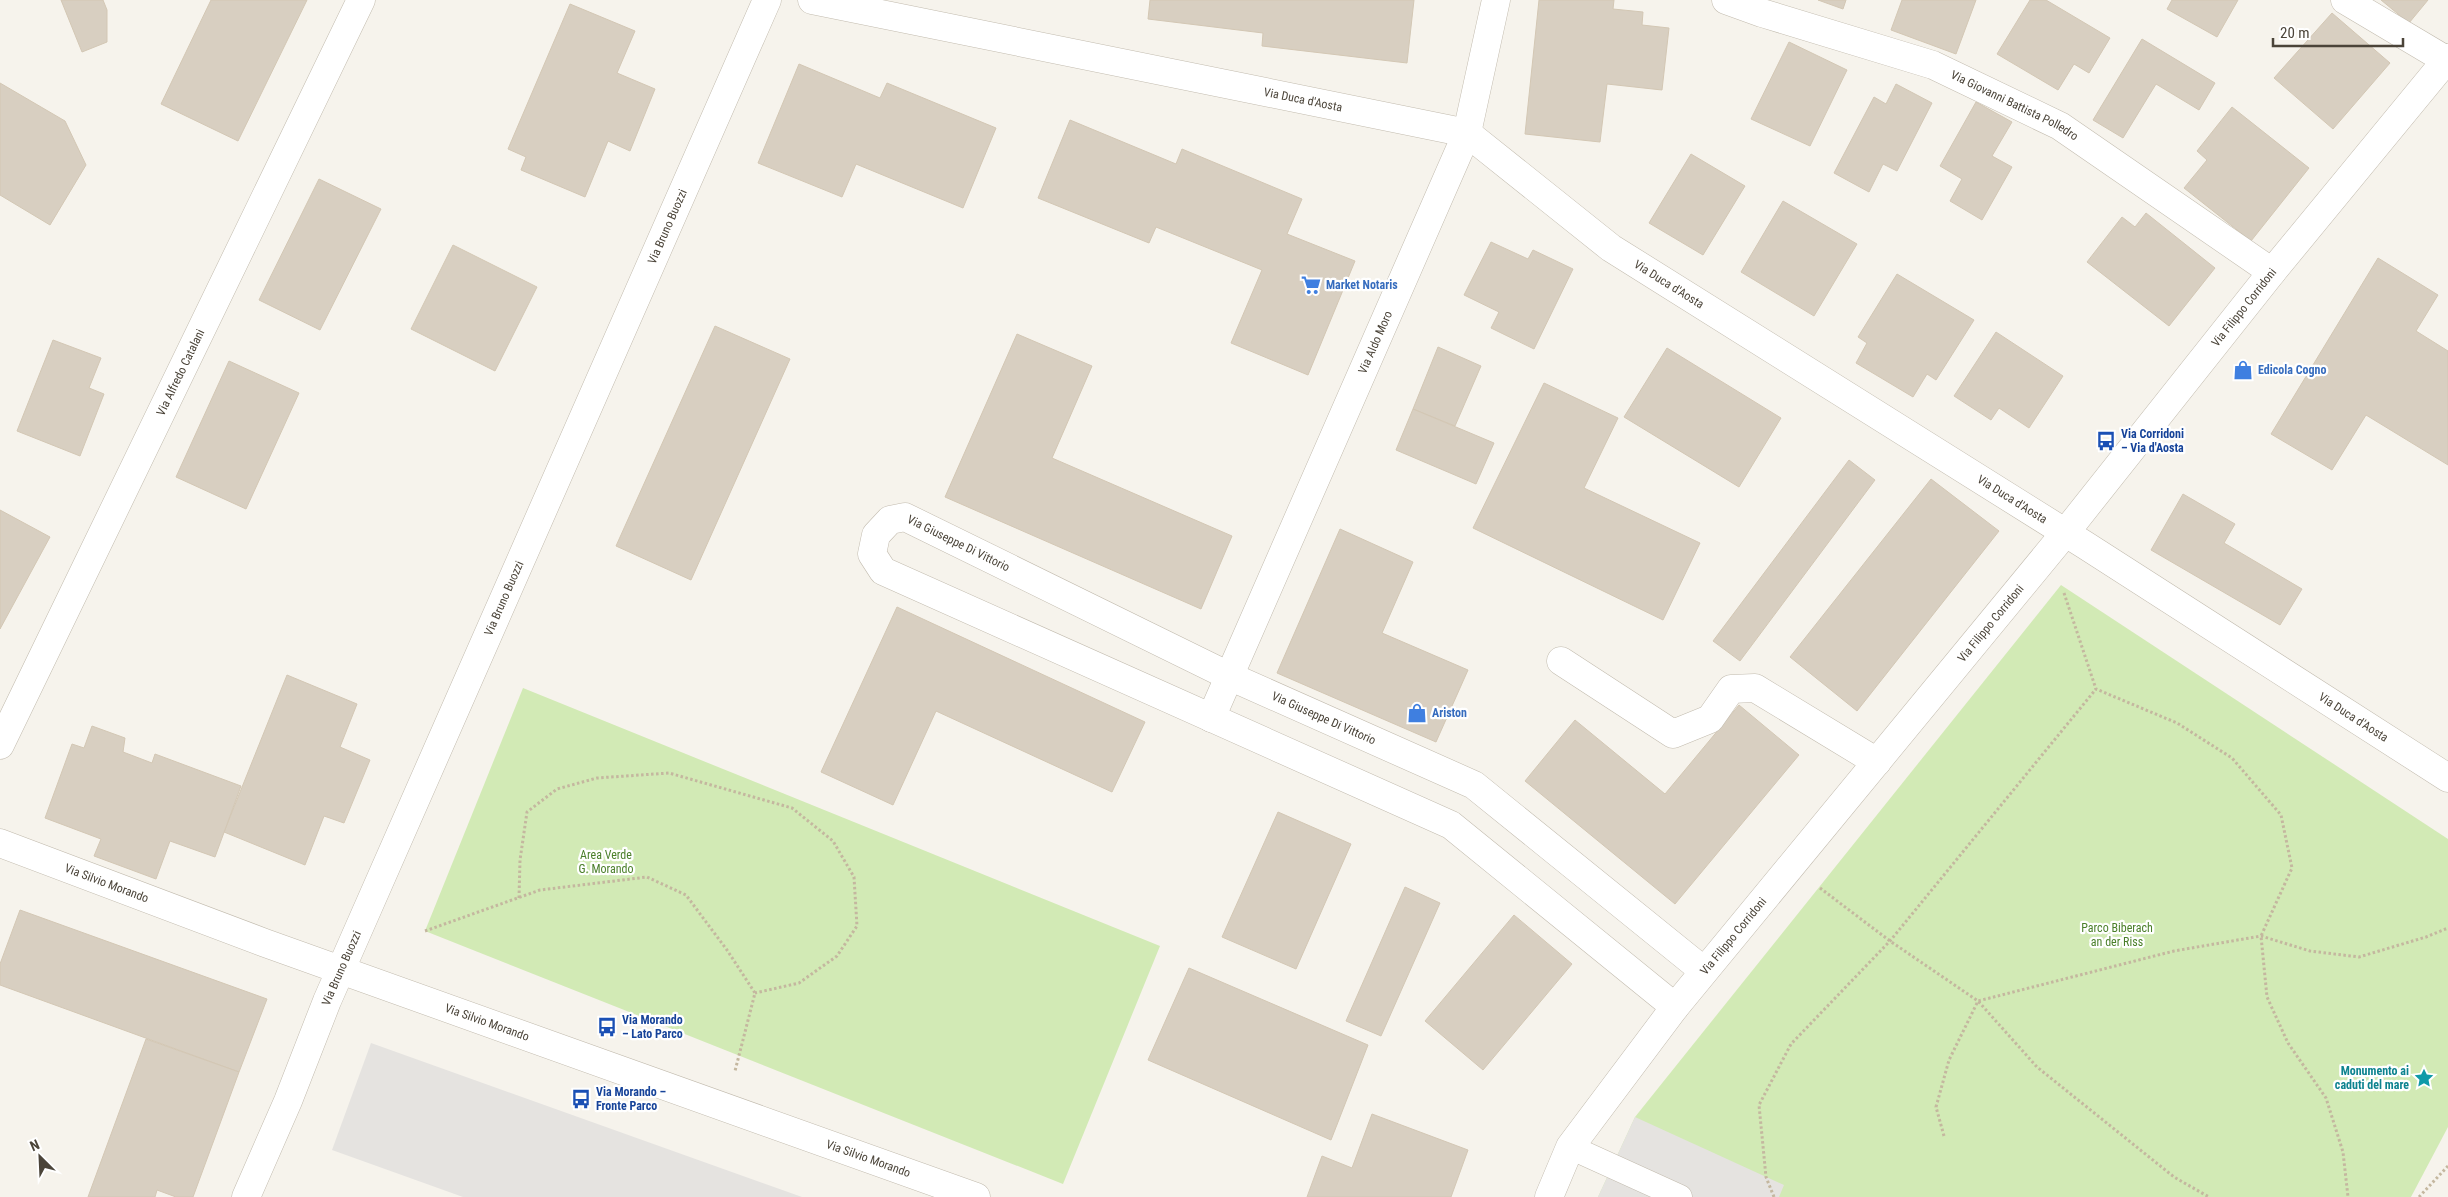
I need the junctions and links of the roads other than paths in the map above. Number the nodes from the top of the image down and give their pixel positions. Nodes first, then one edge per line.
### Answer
1 (361, 0) edge
2 (767, 0) edge
3 (812, 0) edge
4 (1496, 0) edge
5 (1726, 0) edge
6 (2345, 0) edge
7 (2447, 59) edge
8 (1467, 133) junction
9 (2272, 272) junction
10 (2065, 533) junction
11 (1561, 661) dead end
12 (1229, 676) junction
13 (1211, 718) junction
14 (0, 745) edge
15 (1877, 762) junction
16 (2448, 778) edge
17 (0, 843) edge
18 (341, 971) junction
19 (1704, 971) junction
20 (1675, 1007) junction
21 (1570, 1147) junction
22 (246, 1197) edge
23 (976, 1197) edge
24 (1549, 1197) edge
25 (1680, 1197) edge

1 - 14 street, Via Alfredo Catalani
2 - 18 street, Via Bruno Buozzi
3 - 8 street, Via Duca d'Aosta
4 - 8 street, Via Aldo Moro
5 - 9 street, Via Giovanni Battista Polledro
6 - 7 street
7 - 9 street, Via Filippo Corridoni
8 - 10 street, Via Duca d'Aosta
8 - 12 street, Via Aldo Moro
9 - 10 street, Via Filippo Corridoni
10 - 15 street, Via Filippo Corridoni
10 - 16 street, Via Duca d'Aosta
11 - 15 street
12 - 13 street, Via Aldo Moro
12 - 13 street, Via Giuseppe Di Vittorio
12 - 19 street, Via Giuseppe Di Vittorio
13 - 20 street, Via Giuseppe Di Vittorio
15 - 19 street, Via Filippo Corridoni
17 - 18 street, Via Silvio Morando
18 - 22 street, Via Bruno Buozzi
18 - 23 street, Via Silvio Morando
19 - 20 street, Via Filippo Corridoni
20 - 21 street, Via Filippo Corridoni
21 - 24 street, Via Filippo Corridoni
21 - 25 lane

